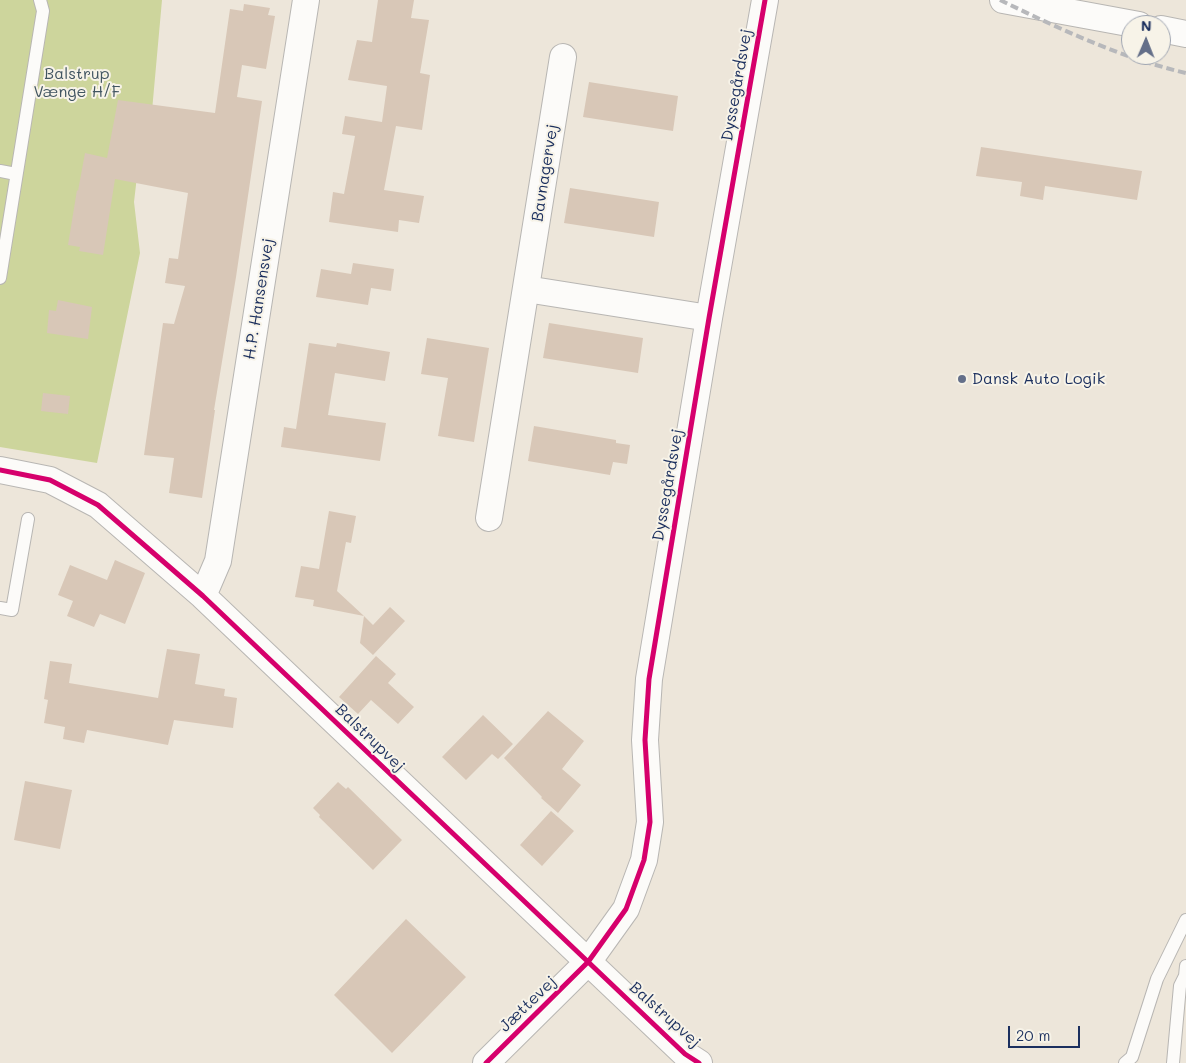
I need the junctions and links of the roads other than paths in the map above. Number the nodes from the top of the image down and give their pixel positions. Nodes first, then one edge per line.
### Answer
1 (40, 0) edge
2 (306, 0) edge
3 (765, 0) edge
4 (1003, 0) edge
5 (1121, 22) edge
6 (1171, 31) edge
7 (1186, 34) edge
8 (563, 56) dead end
9 (0, 171) edge
10 (16, 174) junction
11 (0, 278) edge
12 (526, 289) junction
13 (709, 318) junction
14 (0, 470) edge
15 (489, 518) dead end
16 (28, 519) dead end
17 (203, 596) junction
18 (0, 608) edge
19 (1186, 920) edge
20 (588, 962) junction
21 (1186, 966) edge
22 (495, 1060) edge
23 (699, 1063) edge
24 (1125, 1063) edge
25 (1173, 1063) edge

1 - 10 lane
2 - 17 street, H.P. Hansensvej
3 - 13 street, Dyssegårdsvej
4 - 5 street
6 - 7 street
8 - 12 street, Bavnagervej
9 - 10 lane
10 - 11 lane
12 - 13 street
12 - 15 street, Bavnagervej
13 - 20 street, Dyssegårdsvej
14 - 17 street, Balstrupvej
16 - 18 lane
17 - 20 street, Balstrupvej
19 - 24 lane
20 - 22 street, Jættevej
20 - 23 street, Balstrupvej
21 - 25 lane

